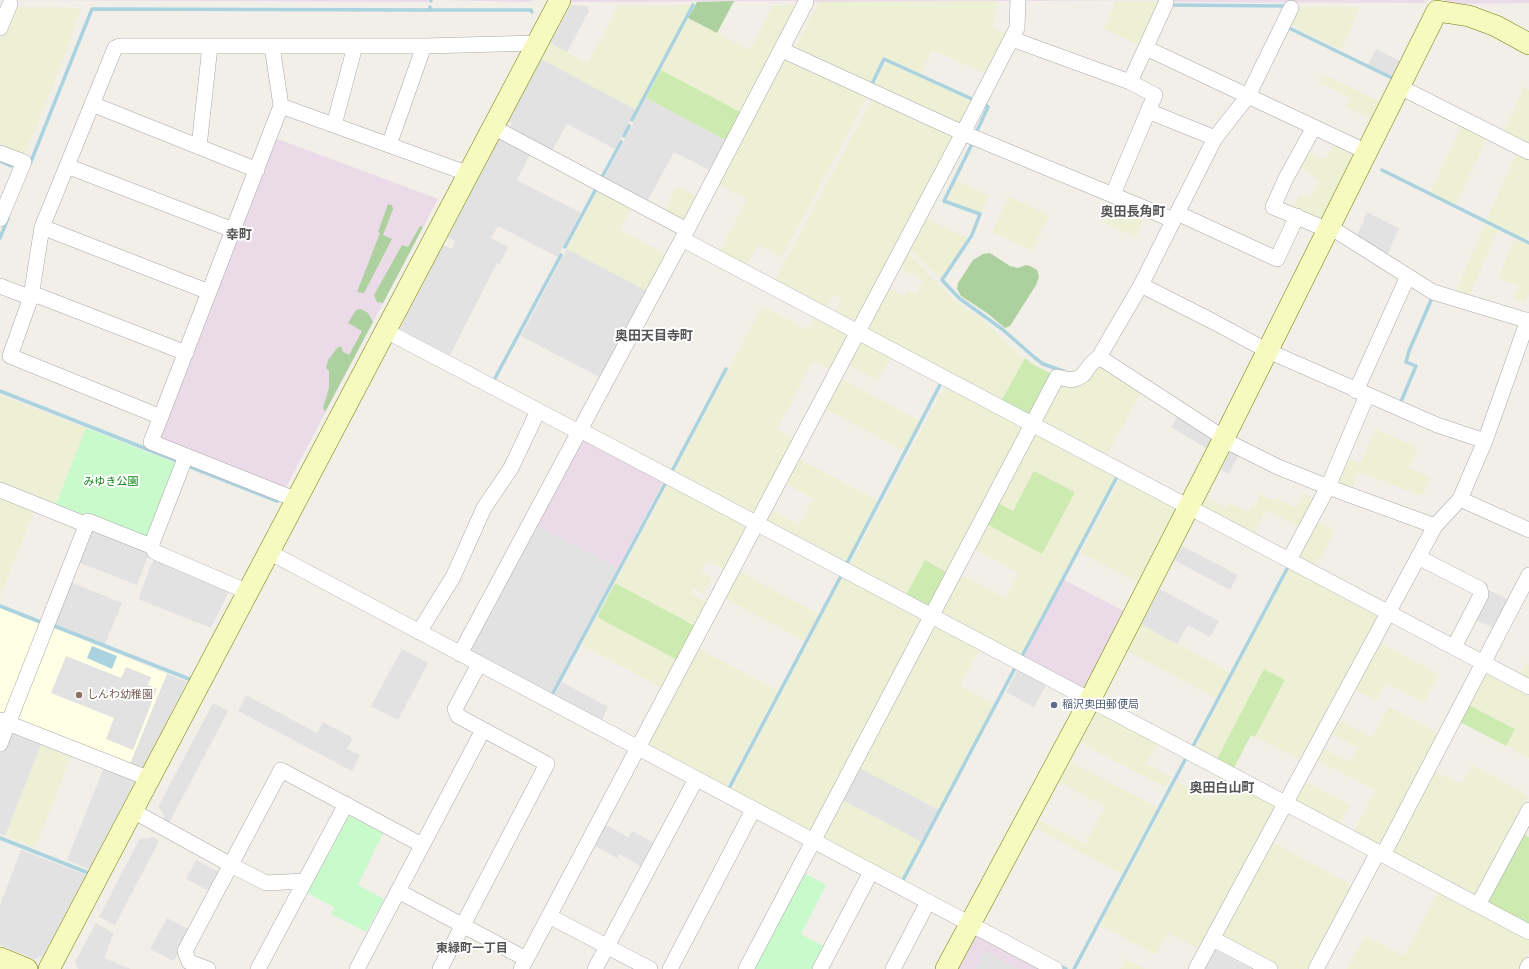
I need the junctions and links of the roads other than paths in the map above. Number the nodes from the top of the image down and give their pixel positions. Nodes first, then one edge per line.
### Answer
1 (560, 0) edge
2 (1018, 0) edge
3 (806, 2) dead end
4 (1166, 3) dead end
5 (10, 4) dead end
6 (1436, 5) edge
7 (1291, 8) dead end
8 (0, 28) edge
9 (1012, 39) junction
10 (537, 43) junction
11 (1529, 44) edge
12 (210, 46) junction
13 (272, 46) junction
14 (355, 46) junction
15 (424, 46) junction
16 (1146, 48) junction
17 (782, 50) junction
18 (1130, 82) junction
19 (1400, 87) junction
20 (1248, 96) junction
21 (92, 104) junction
22 (282, 106) junction
23 (1148, 112) junction
24 (334, 125) junction
25 (493, 127) junction
26 (1314, 127) junction
27 (964, 133) junction
28 (1215, 138) junction
29 (389, 145) junction
30 (199, 147) junction
31 (1367, 152) junction
32 (1529, 152) edge
33 (0, 153) edge
34 (67, 166) junction
35 (257, 170) junction
36 (468, 174) junction
37 (1113, 194) junction
38 (1297, 216) junction
39 (1175, 217) junction
40 (0, 219) edge
41 (42, 227) junction
42 (1329, 228) junction
43 (233, 230) junction
44 (684, 234) junction
45 (1408, 276) junction
46 (1141, 285) junction
47 (0, 286) edge
48 (209, 292) junction
49 (31, 297) junction
50 (1527, 317) edge
51 (386, 331) junction
52 (858, 332) junction
53 (1268, 351) junction
54 (186, 353) junction
55 (1099, 357) junction
56 (1361, 393) junction
57 (538, 411) junction
58 (161, 417) junction
59 (1032, 424) junction
60 (580, 431) junction
61 (1224, 439) junction
62 (1485, 440) junction
63 (186, 456) junction
64 (1328, 488) junction
65 (0, 490) edge
66 (1460, 498) junction
67 (297, 500) junction
68 (1189, 507) junction
69 (756, 524) junction
70 (87, 525) junction
71 (1435, 526) junction
72 (1529, 530) edge
73 (151, 546) junction
74 (269, 552) junction
75 (1418, 557) junction
76 (1289, 560) junction
77 (1529, 575) edge
78 (248, 592) junction
79 (1388, 612) junction
80 (931, 616) junction
81 (419, 632) junction
82 (1454, 647) junction
83 (460, 654) junction
84 (1483, 663) junction
85 (479, 664) junction
86 (1529, 687) edge
87 (1090, 700) junction
88 (4, 721) edge
89 (483, 730) junction
90 (0, 744) edge
91 (637, 748) junction
92 (150, 779) junction
93 (696, 779) junction
94 (1285, 803) junction
95 (346, 804) junction
96 (753, 810) junction
97 (1529, 810) edge
98 (133, 811) junction
99 (813, 841) junction
100 (422, 845) junction
101 (1380, 854) junction
102 (231, 865) junction
103 (871, 872) junction
104 (306, 881) junction
105 (398, 891) junction
106 (928, 902) junction
107 (1478, 905) junction
108 (549, 916) junction
109 (969, 924) junction
110 (462, 925) junction
111 (1529, 932) edge
112 (1213, 939) junction
113 (607, 946) junction
114 (0, 958) edge
115 (524, 964) edge
116 (1529, 964) edge
117 (27, 969) edge
118 (49, 969) edge
119 (208, 969) edge
120 (258, 969) edge
121 (357, 969) edge
122 (440, 969) edge
123 (595, 969) edge
124 (650, 969) edge
125 (670, 969) edge
126 (746, 969) edge
127 (820, 969) edge
128 (893, 969) edge
129 (946, 969) edge
130 (1055, 969) edge
131 (1196, 969) edge
132 (1270, 969) edge
133 (1316, 969) edge
134 (1527, 969) edge

1 - 10 street
2 - 9 street
3 - 17 street
4 - 16 street
5 - 8 street
6 - 11 street
6 - 19 street
7 - 20 street
9 - 18 street
9 - 27 street
10 - 15 street
10 - 25 street
12 - 13 street
12 - 21 street
12 - 30 street
13 - 14 street
13 - 22 street
14 - 15 street
14 - 24 street
15 - 29 street
16 - 18 street
16 - 20 street
17 - 27 street
17 - 44 street
18 - 23 street
19 - 31 street
19 - 32 street
20 - 26 street
20 - 28 street
21 - 30 street
21 - 34 street
22 - 24 street
22 - 35 street
23 - 28 street
23 - 37 street
24 - 29 street
25 - 36 street
25 - 44 street
26 - 31 street
26 - 38 street
27 - 37 street
27 - 52 street
28 - 39 street
29 - 36 street
30 - 35 street
31 - 42 street
33 - 40 street
34 - 41 street
34 - 43 street
35 - 43 street
36 - 51 street
37 - 39 street
38 - 39 street
38 - 42 street
39 - 46 street
41 - 48 street
41 - 49 street
42 - 45 street
42 - 53 street
43 - 48 street
44 - 52 street
44 - 60 street
45 - 50 street
45 - 56 street
46 - 53 street
46 - 55 street
47 - 49 street
48 - 54 street
49 - 54 street
49 - 58 street
50 - 62 street
51 - 57 street
51 - 67 street
52 - 59 street
52 - 69 street
53 - 56 street
53 - 61 street
54 - 58 street
55 - 59 street
55 - 61 street
56 - 62 street
56 - 64 street
57 - 60 street
57 - 81 street
58 - 63 street
59 - 68 street
59 - 80 street
60 - 69 street
60 - 83 street
61 - 64 street
61 - 68 street
62 - 66 street
63 - 67 street
63 - 73 street
64 - 71 street
64 - 76 street
65 - 70 street
66 - 71 street
66 - 72 street
67 - 74 street
68 - 76 street
68 - 87 street
69 - 80 street
69 - 91 street
70 - 73 street
70 - 88 street
71 - 75 street
73 - 78 street
74 - 78 street
74 - 81 street
75 - 79 street
75 - 82 street
76 - 79 street
77 - 84 street
78 - 92 street
79 - 82 street
79 - 94 street
80 - 87 street
80 - 99 street
81 - 83 street
82 - 84 street
83 - 85 street
84 - 86 street
84 - 101 street
85 - 89 street
85 - 91 street
87 - 94 street
87 - 109 street
88 - 90 street
88 - 92 street
89 - 100 street
89 - 110 street
91 - 93 street
91 - 108 street
92 - 98 street
93 - 96 street
93 - 113 street
94 - 101 street
94 - 112 street
95 - 100 street
95 - 102 street
95 - 104 street
96 - 99 street
96 - 125 street
97 - 107 street
98 - 102 street
98 - 118 street
99 - 103 street
99 - 126 street
100 - 105 street
101 - 107 street
101 - 133 street
102 - 104 street
102 - 119 street
103 - 106 street
103 - 127 street
104 - 120 street
105 - 110 street
105 - 121 street
106 - 109 street
106 - 128 street
107 - 111 street
108 - 113 street
108 - 115 street
109 - 129 street
109 - 130 street
110 - 115 street
110 - 122 street
112 - 131 street
112 - 132 street
113 - 123 street
113 - 124 street
114 - 117 street
116 - 134 street

